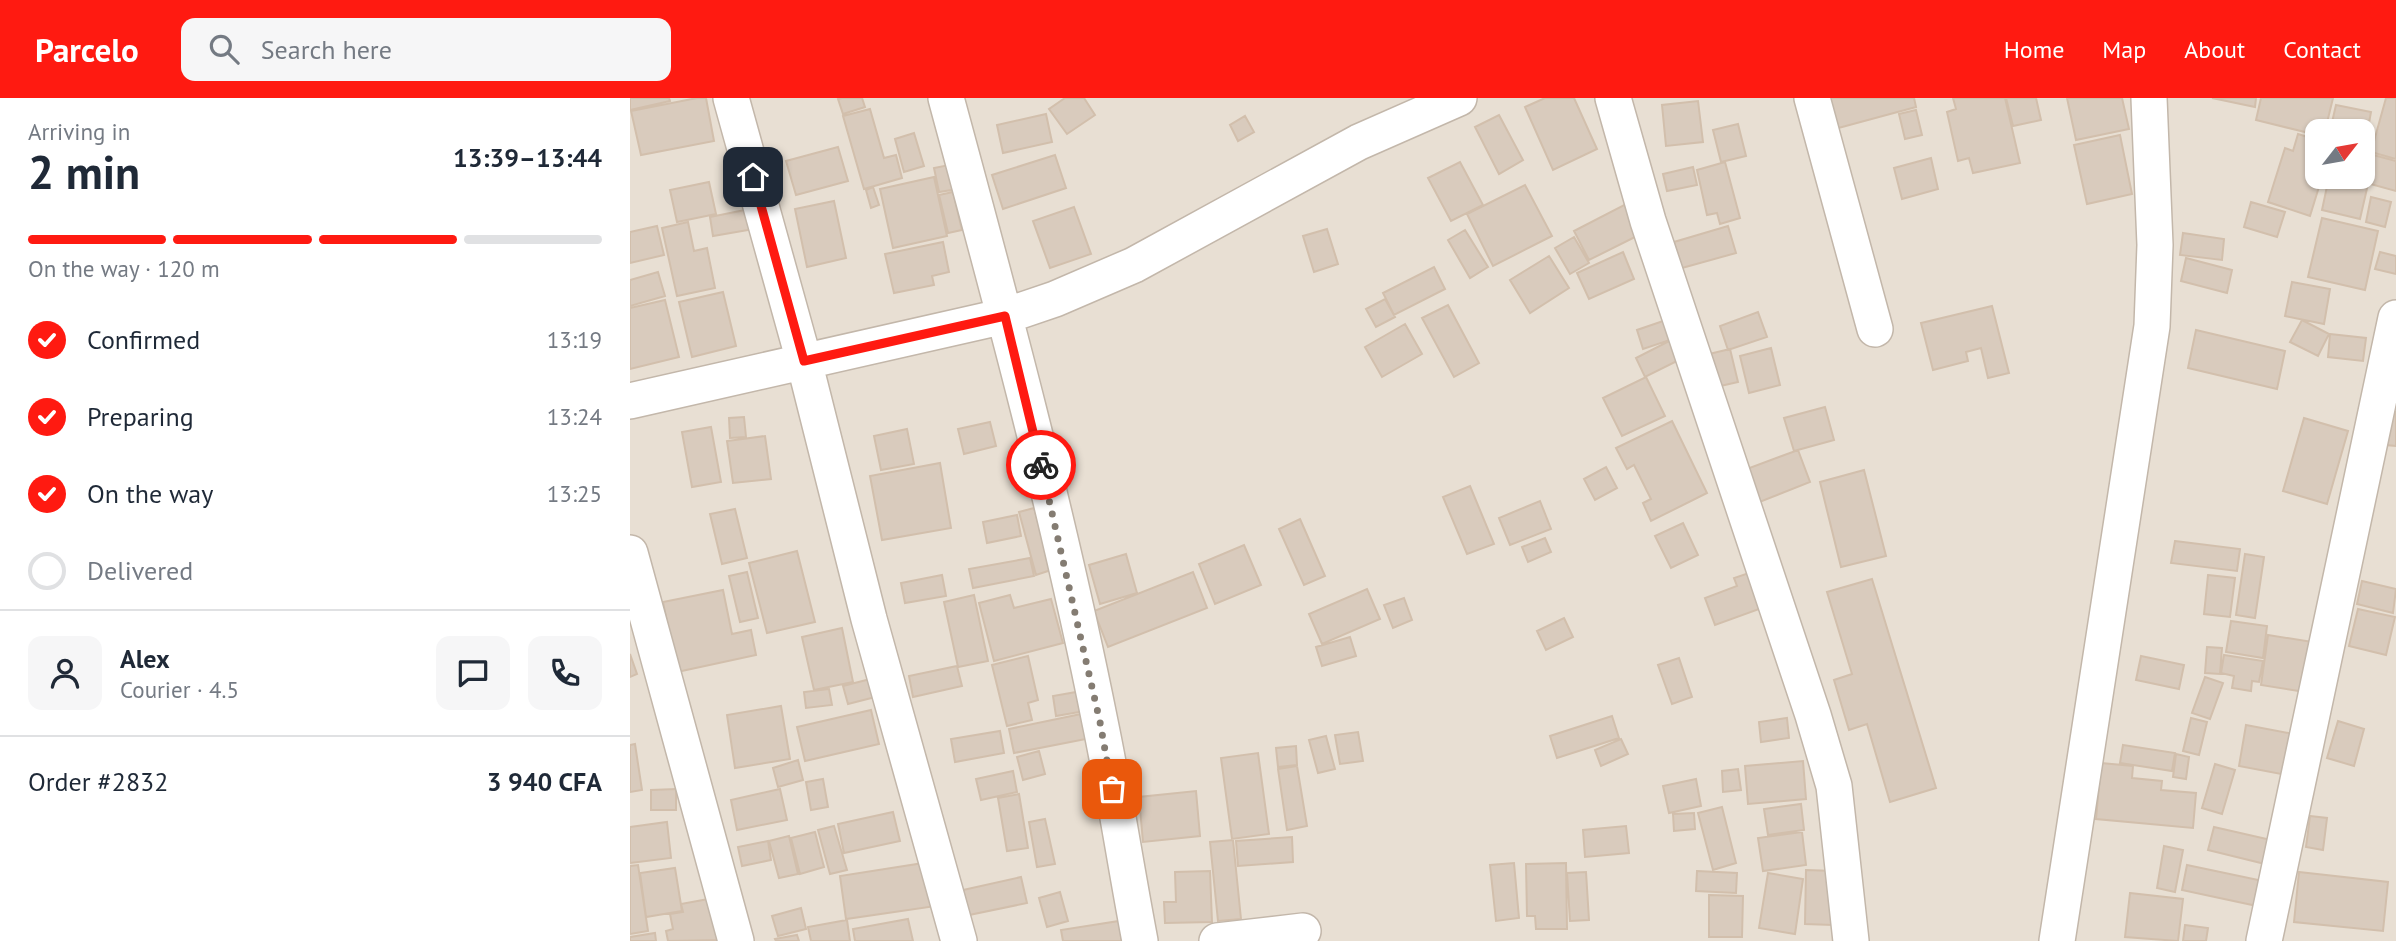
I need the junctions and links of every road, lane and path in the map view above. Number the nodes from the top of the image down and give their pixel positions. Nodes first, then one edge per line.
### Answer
1 (731, 98) edge
2 (946, 98) edge
3 (1459, 98) edge
4 (1613, 98) edge
5 (1812, 98) edge
6 (2149, 98) edge
7 (1005, 316) junction
8 (2396, 318) edge
9 (1875, 329) dead end
10 (804, 361) junction
11 (630, 401) edge
12 (630, 553) edge
13 (1303, 931) dead end
14 (736, 941) edge
15 (959, 941) edge
16 (1140, 941) edge
17 (1217, 941) edge
18 (1852, 941) edge
19 (2057, 941) edge
20 (2264, 941) edge

1 - 10 street
2 - 7 street
3 - 7 street
4 - 18 street
5 - 9 street
6 - 19 street
7 - 10 street
7 - 16 street
8 - 20 street
10 - 11 street
10 - 15 street
12 - 14 street
13 - 17 street

